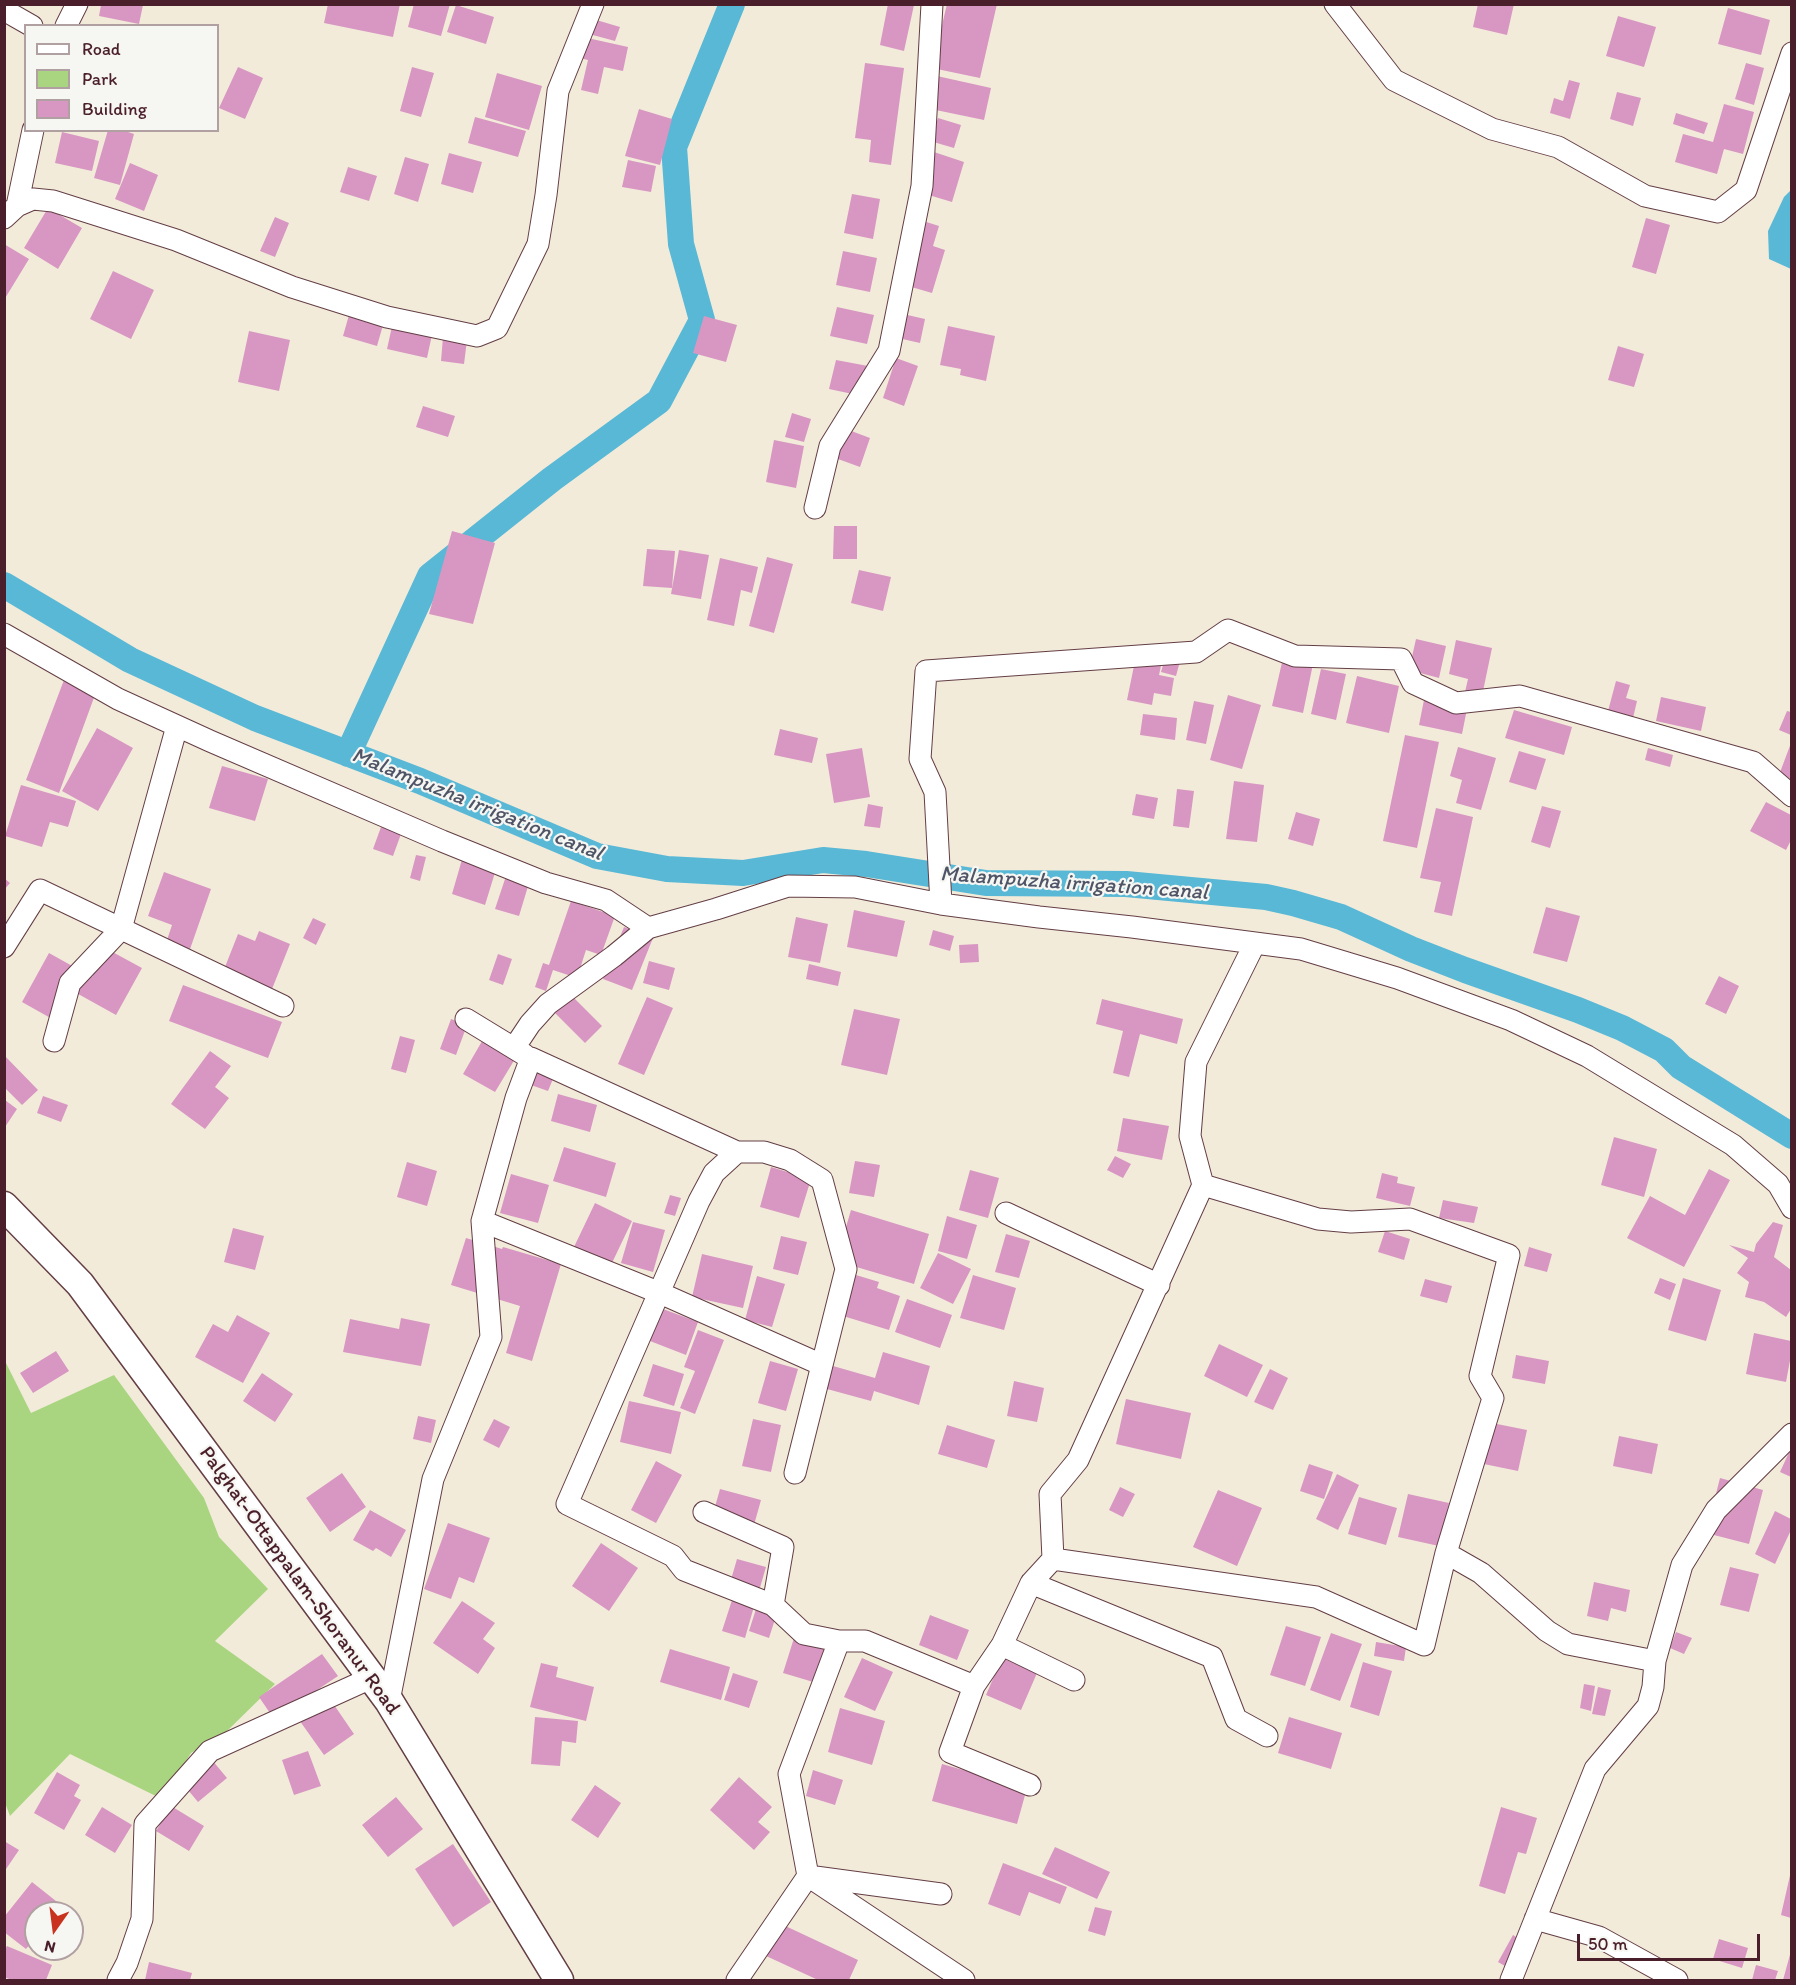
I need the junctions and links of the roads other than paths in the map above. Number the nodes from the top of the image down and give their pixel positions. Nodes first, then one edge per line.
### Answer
1 (77, 4) edge
2 (593, 4) edge
3 (932, 4) edge
4 (1335, 4) edge
5 (4, 10) edge
6 (28, 24) edge
7 (67, 24) edge
8 (1791, 53) edge
9 (32, 132) edge
10 (11, 212) edge
11 (815, 508) dead end
12 (4, 634) edge
13 (177, 726) junction
14 (1791, 796) edge
15 (941, 904) junction
16 (648, 928) junction
17 (121, 929) junction
18 (1255, 943) junction
19 (4, 947) edge
20 (283, 1006) dead end
21 (466, 1019) dead end
22 (54, 1041) dead end
23 (522, 1053) junction
24 (737, 1152) junction
25 (1203, 1185) junction
26 (4, 1206) edge
27 (1791, 1208) edge
28 (1006, 1213) dead end
29 (482, 1221) junction
30 (1159, 1285) junction
31 (660, 1293) junction
32 (822, 1365) junction
33 (1791, 1434) edge
34 (795, 1473) dead end
35 (704, 1512) dead end
36 (1446, 1553) junction
37 (1053, 1559) junction
38 (1031, 1583) junction
39 (773, 1605) junction
40 (839, 1641) junction
41 (1002, 1645) junction
42 (1655, 1661) junction
43 (371, 1678) junction
44 (1074, 1680) dead end
45 (974, 1686) junction
46 (389, 1701) junction
47 (1267, 1736) dead end
48 (1030, 1785) dead end
49 (808, 1876) junction
50 (941, 1894) dead end
51 (1535, 1919) junction
52 (118, 1980) edge
53 (559, 1980) edge
54 (737, 1980) edge
55 (964, 1980) edge
56 (1511, 1980) edge
57 (1677, 1980) edge

1 - 7 street
2 - 10 street
3 - 11 street
4 - 8 street
5 - 6 street
9 - 10 street
12 - 13 street
13 - 16 street
13 - 17 street
14 - 15 street
15 - 16 street
15 - 18 street
16 - 23 street
17 - 19 street
17 - 20 street
17 - 22 street
18 - 25 street
18 - 27 street
21 - 23 street
23 - 24 street
23 - 29 street
24 - 31 street
24 - 32 street
25 - 30 street
25 - 36 street
26 - 43 main road, Palghat-Ottappalam-Shoranur Road
28 - 30 street
29 - 31 street
29 - 46 street
30 - 37 street
31 - 32 street
31 - 39 street
32 - 34 street
33 - 42 street
35 - 39 street
36 - 37 street
36 - 42 street
37 - 38 street
38 - 41 street
38 - 47 street
39 - 40 street
40 - 45 street
40 - 49 street
41 - 44 street
41 - 45 street
42 - 51 street
43 - 46 main road, Palghat-Ottappalam-Shoranur Road
43 - 52 street
45 - 48 street
46 - 53 main road, Palghat-Ottappalam-Shoranur Road
49 - 50 street
49 - 54 street
49 - 55 street
51 - 56 street
51 - 57 street

